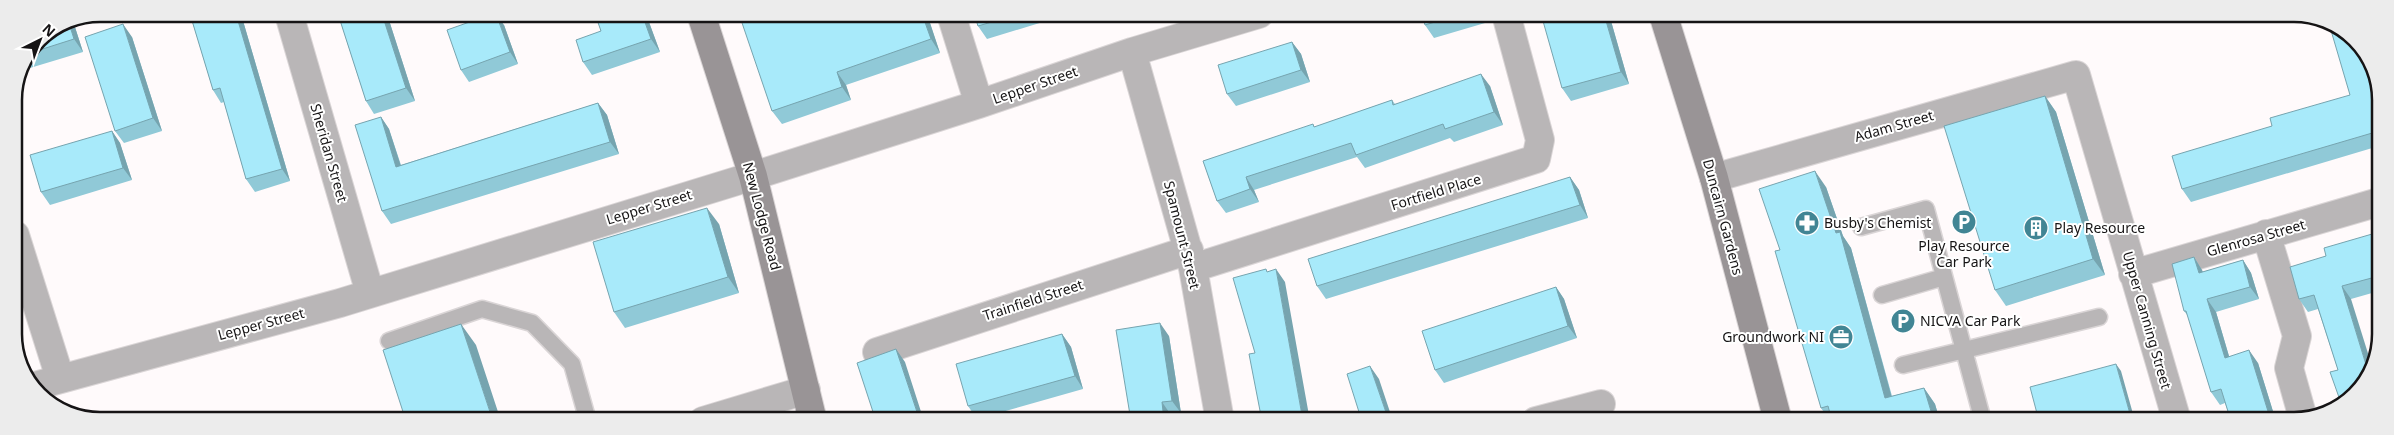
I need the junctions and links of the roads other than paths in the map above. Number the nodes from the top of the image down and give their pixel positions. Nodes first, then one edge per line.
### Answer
1 (291, 22) edge
2 (704, 22) edge
3 (953, 22) edge
4 (1232, 22) edge
5 (1508, 22) edge
6 (1665, 22) edge
7 (1132, 52) junction
8 (2076, 75) joint
9 (979, 104) junction
10 (753, 176) junction
11 (1714, 178) junction
12 (2372, 204) edge
13 (1861, 227) dead end
14 (2266, 234) junction
15 (1191, 259) junction
16 (22, 267) edge
17 (2133, 274) junction
18 (1944, 277) junction
19 (370, 293) junction
20 (1882, 295) dead end
21 (2099, 317) dead end
22 (389, 341) dead end
23 (1964, 350) junction
24 (877, 352) dead end
25 (1903, 365) dead end
26 (47, 382) edge
27 (806, 390) junction
28 (1601, 404) dead end
29 (585, 412) edge
30 (733, 412) edge
31 (811, 412) edge
32 (1218, 412) edge
33 (1581, 412) edge
34 (1776, 412) edge
35 (1981, 412) edge
36 (2174, 412) edge
37 (2301, 412) edge

1 - 19 street, Sheridan Street
2 - 10 street, New Lodge Road
3 - 9 street
4 - 7 street, Lepper Street
5 - 15 street, Fortfield Place
6 - 11 street, Duncairn Gardens
7 - 9 street, Lepper Street
7 - 15 street, Spamount Street
8 - 11 street, Adam Street
8 - 17 street, Upper Canning Street
9 - 10 street, Lepper Street
10 - 19 street, Lepper Street
10 - 27 street, New Lodge Road
11 - 34 street, Duncairn Gardens
12 - 14 street, Glenrosa Street
13 - 18 lane
14 - 17 street, Glenrosa Street
14 - 37 street
15 - 24 street, Trainfield Street
15 - 32 street, Spamount Street
16 - 26 street
17 - 36 street, Upper Canning Street
18 - 20 lane
18 - 23 lane
19 - 26 street, Lepper Street
21 - 23 lane
22 - 29 lane
23 - 25 lane
23 - 35 lane
27 - 30 street
27 - 31 street, New Lodge Road
28 - 33 street

